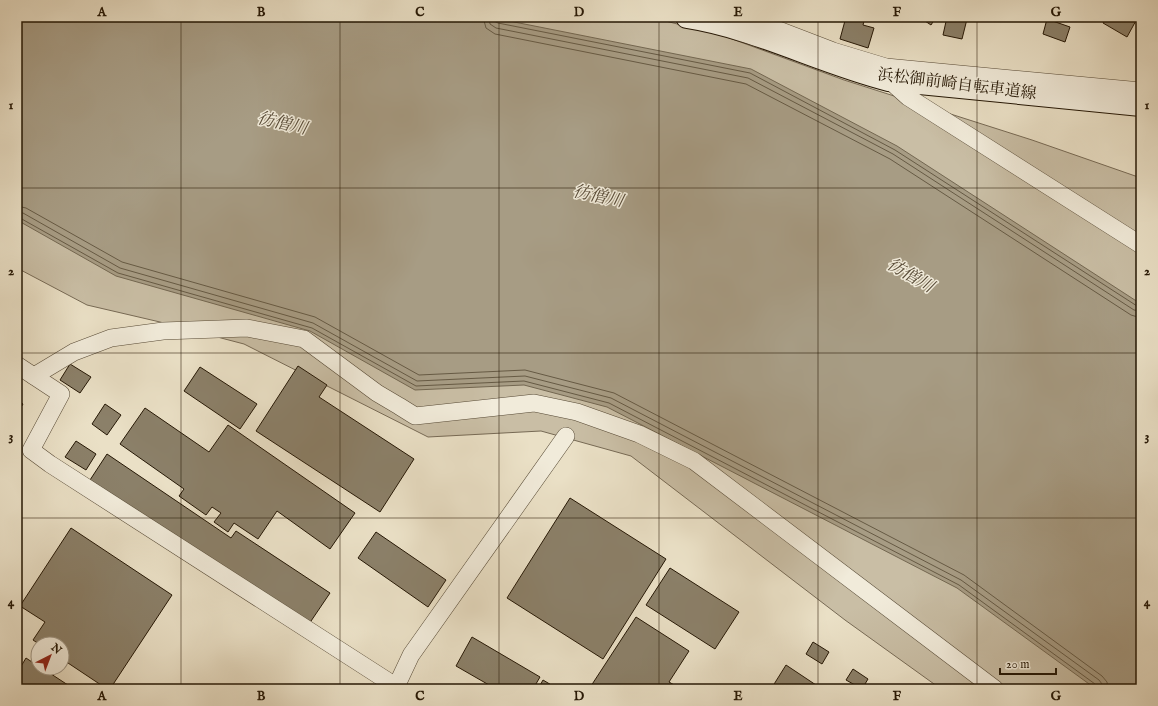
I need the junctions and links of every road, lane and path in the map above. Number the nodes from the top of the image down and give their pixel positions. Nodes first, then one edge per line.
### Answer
1 (687, 17) edge
2 (745, 17) edge
3 (888, 74) junction
4 (1141, 91) edge
5 (1141, 105) edge
6 (1141, 245) edge
7 (17, 365) edge
8 (34, 376) junction
9 (566, 436) dead end
10 (397, 688) edge
11 (995, 689) edge

1 - 3 main road, 浜松御前崎自転車道線
2 - 3 street
3 - 4 street
3 - 5 main road, 浜松御前崎自転車道線
3 - 6 street
7 - 8 street
8 - 10 street
8 - 11 street
9 - 10 street

